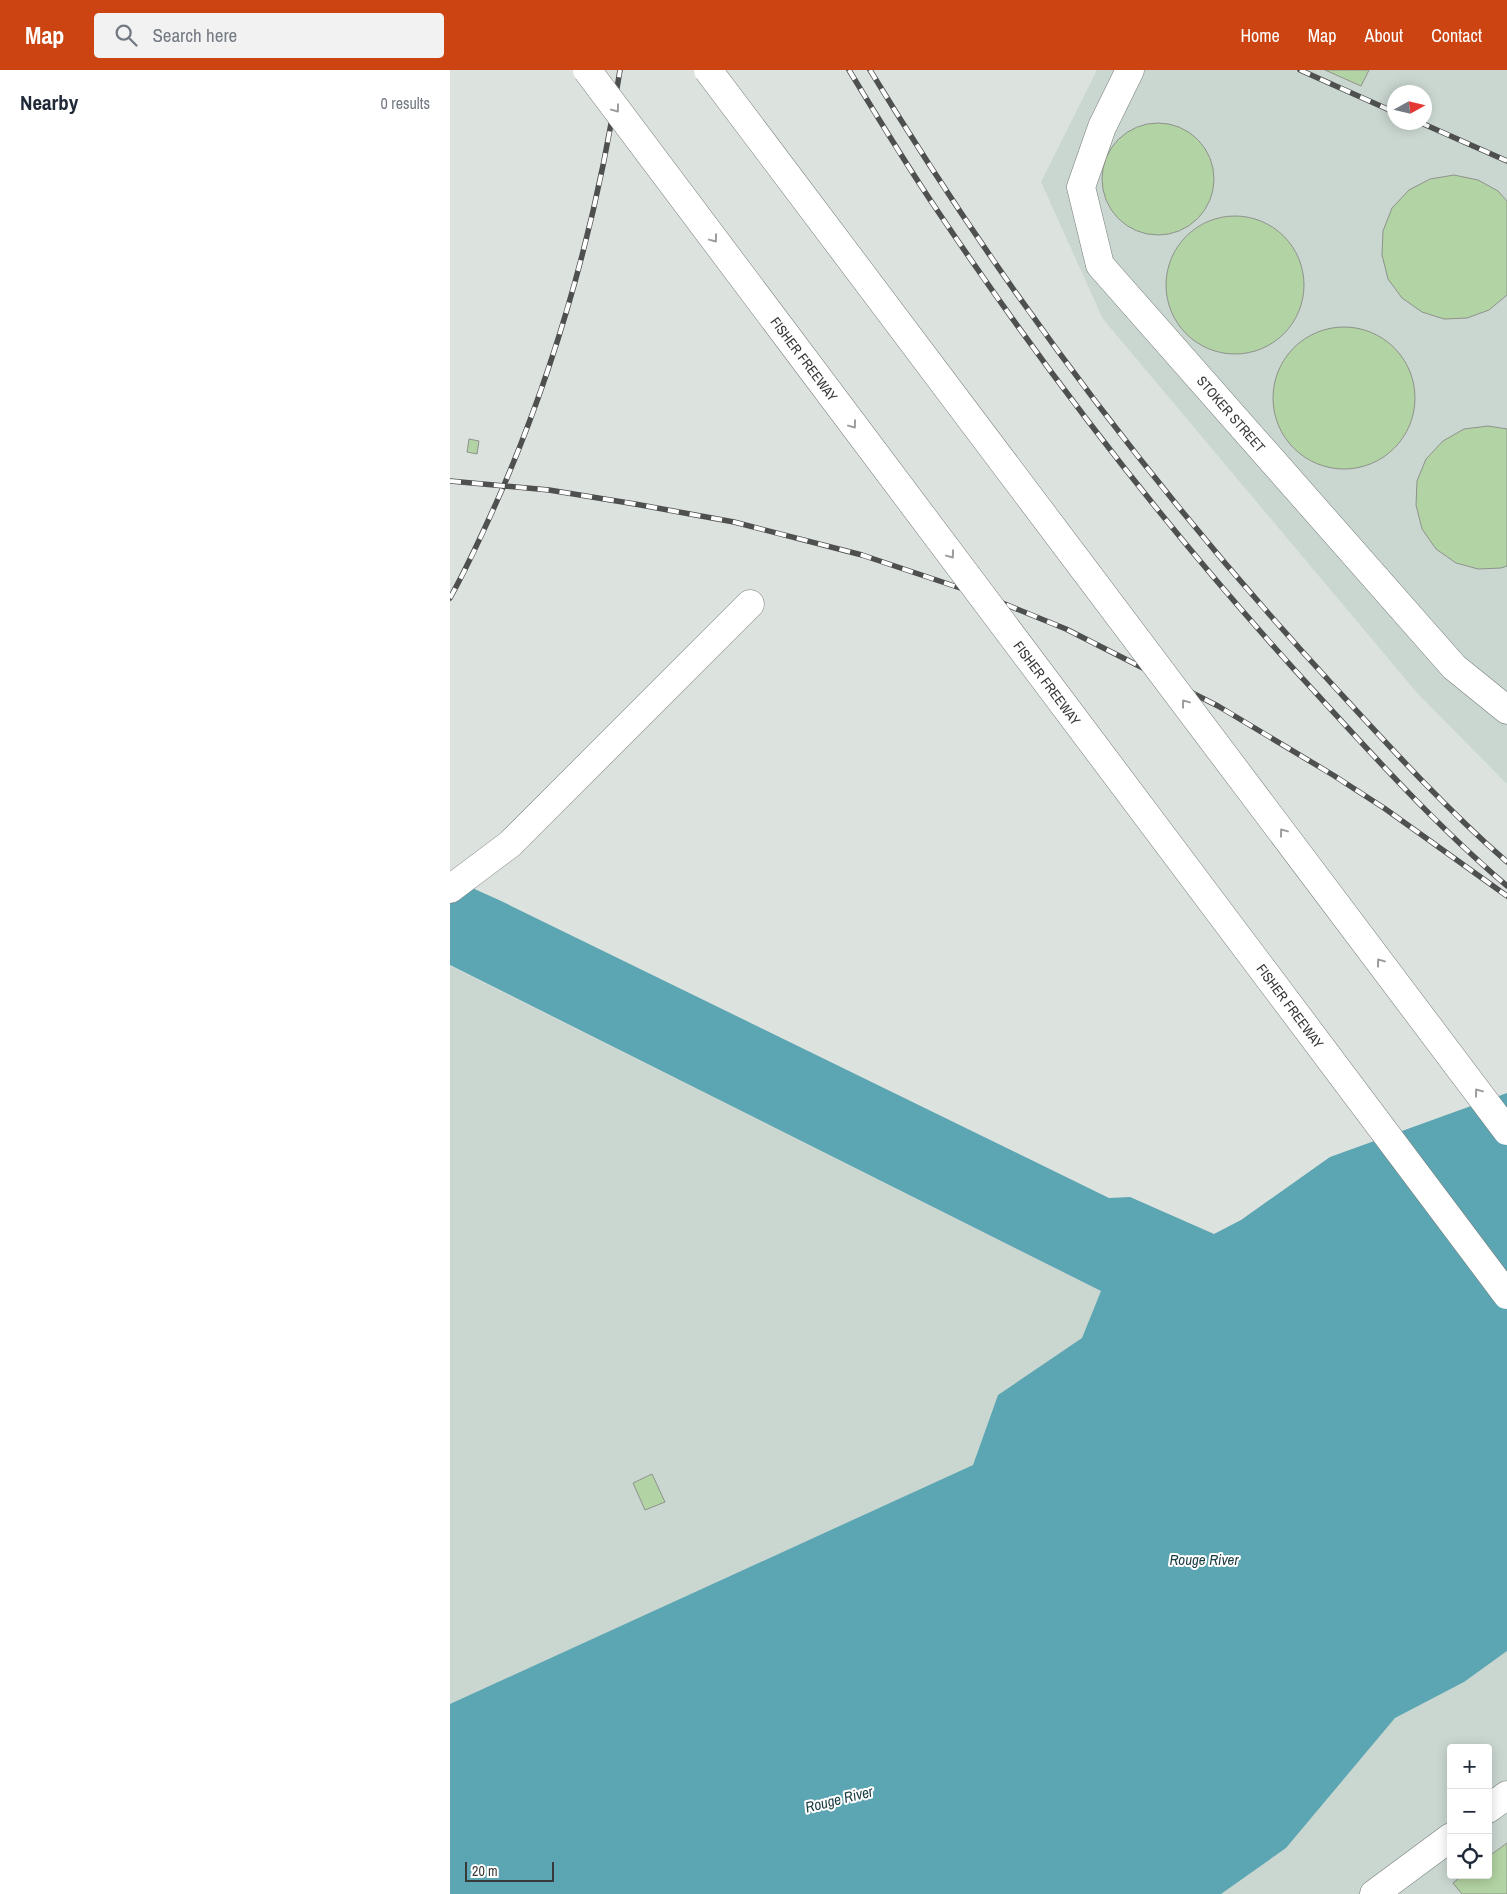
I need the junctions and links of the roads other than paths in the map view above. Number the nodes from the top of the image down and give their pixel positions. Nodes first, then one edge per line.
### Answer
1 (587, 70) edge
2 (708, 70) edge
3 (1130, 70) edge
4 (750, 604) dead end
5 (1507, 710) edge
6 (450, 889) edge
7 (1507, 1131) edge
8 (1507, 1295) edge
9 (1507, 1795) edge
10 (1492, 1806) edge
11 (1447, 1840) edge
12 (1374, 1894) edge

1 -> 8 main road, FISHER FREEWAY, bridge
7 -> 2 main road, bridge
3 - 5 main road, STOKER STREET
4 - 6 main road
9 - 10 main road
11 - 12 main road

